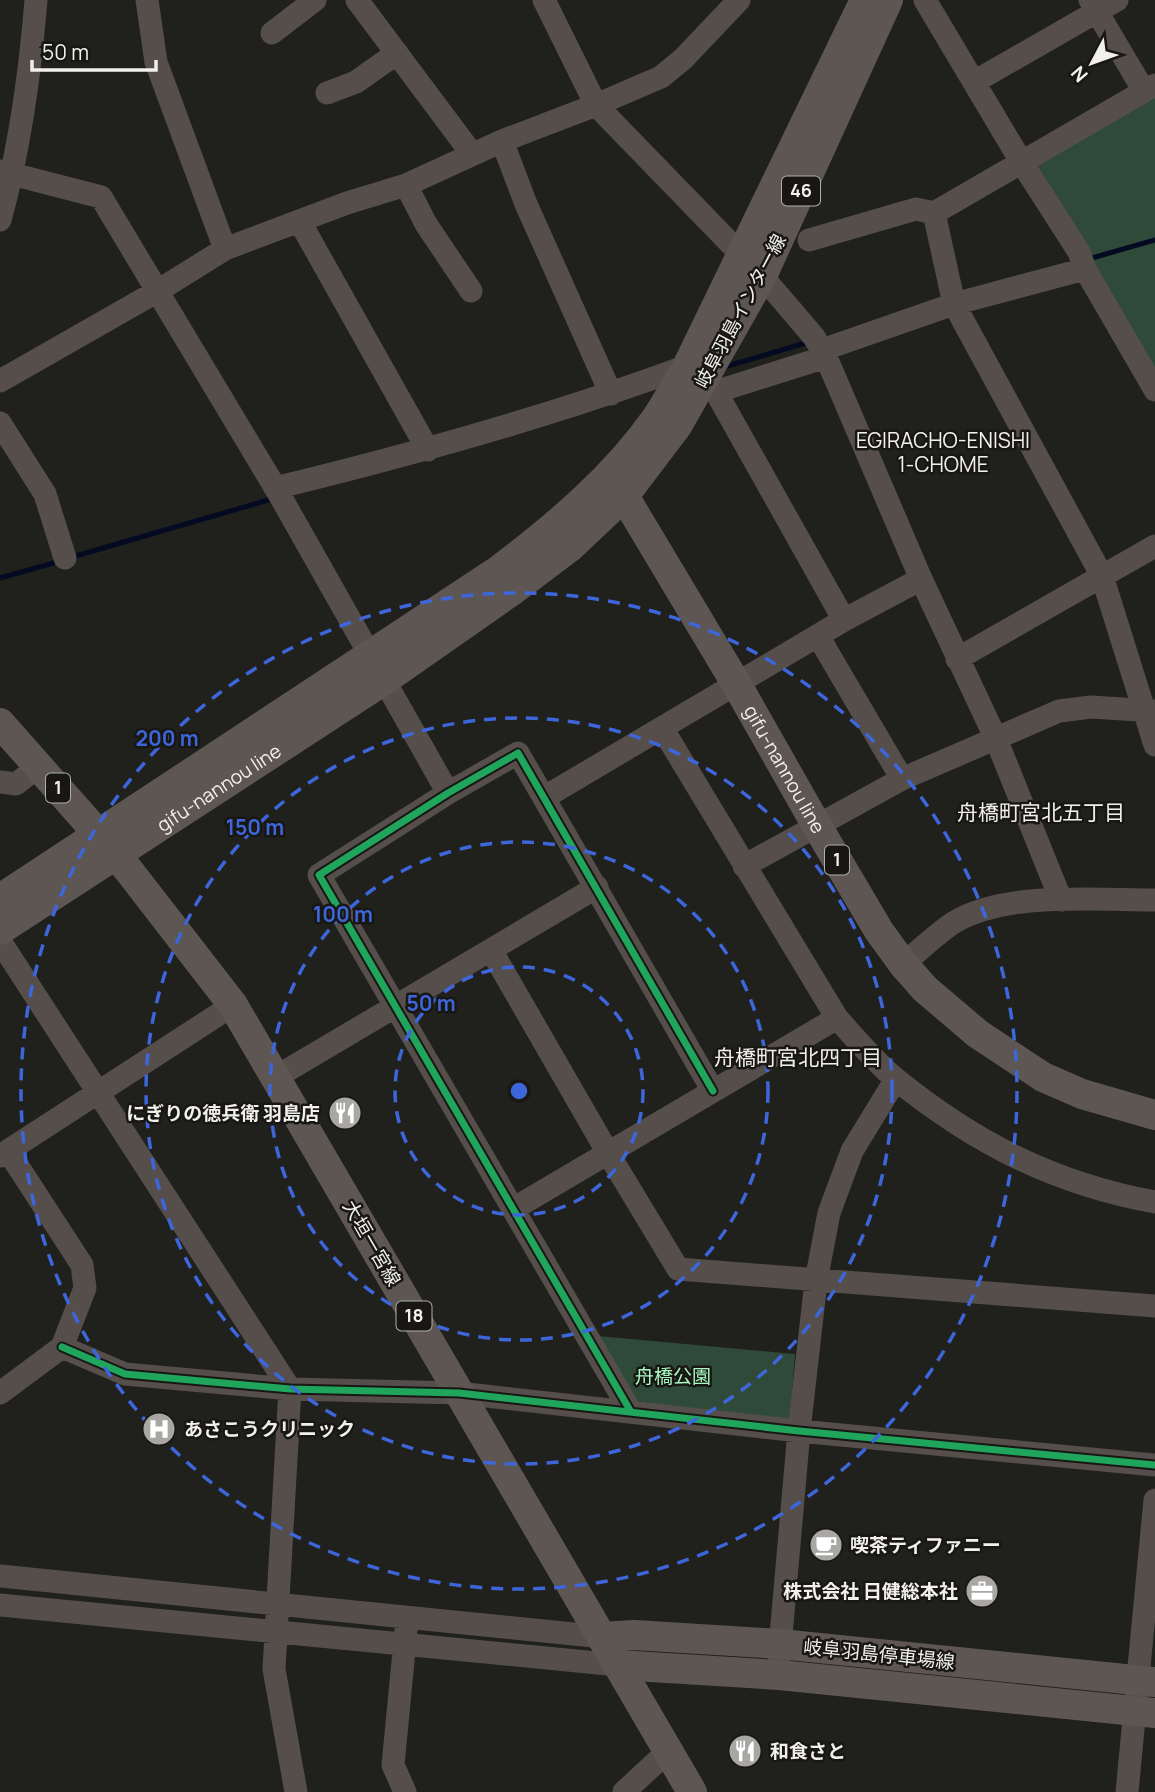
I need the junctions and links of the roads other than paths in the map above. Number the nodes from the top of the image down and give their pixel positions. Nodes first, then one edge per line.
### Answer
1 (36, 0) edge
2 (148, 0) edge
3 (314, 0) edge
4 (357, 0) edge
5 (544, 0) edge
6 (738, 0) edge
7 (865, 0) edge
8 (888, 0) edge
9 (926, 0) edge
10 (1101, 4) edge
11 (272, 33) dead end
12 (397, 53) junction
13 (974, 82) junction
14 (1150, 88) edge
15 (327, 93) dead end
16 (596, 105) junction
17 (502, 141) junction
18 (472, 154) junction
19 (1022, 163) junction
20 (6, 173) edge
21 (406, 185) junction
22 (934, 214) junction
23 (0, 220) edge
24 (300, 222) junction
25 (809, 240) dead end
26 (225, 249) junction
27 (752, 266) junction
28 (1085, 269) junction
29 (471, 291) dead end
30 (156, 292) junction
31 (954, 304) junction
32 (820, 347) junction
33 (700, 376) junction
34 (0, 381) edge
35 (1155, 390) edge
36 (611, 394) junction
37 (0, 423) edge
38 (428, 450) junction
39 (614, 488) junction
40 (277, 491) junction
41 (1155, 546) edge
42 (65, 558) dead end
43 (1102, 576) junction
44 (920, 579) junction
45 (844, 620) junction
46 (818, 636) junction
47 (369, 655) junction
48 (957, 659) junction
49 (383, 681) junction
50 (737, 685) junction
51 (1150, 711) edge
52 (0, 723) edge
53 (662, 729) junction
54 (996, 739) junction
55 (1155, 745) edge
56 (39, 766) junction
57 (902, 779) junction
58 (0, 782) edge
59 (448, 793) junction
60 (545, 797) junction
61 (817, 826) junction
62 (107, 844) junction
63 (744, 866) junction
64 (597, 887) junction
65 (0, 900) edge
66 (1061, 900) junction
67 (1155, 900) edge
68 (0, 930) edge
69 (0, 941) edge
70 (491, 950) junction
71 (903, 964) junction
72 (233, 1005) junction
73 (394, 1007) junction
74 (837, 1018) junction
75 (276, 1077) junction
76 (896, 1079) junction
77 (713, 1091) junction
78 (97, 1093) junction
79 (1155, 1115) edge
80 (608, 1153) junction
81 (4, 1154) edge
82 (1155, 1202) edge
83 (513, 1209) junction
84 (816, 1281) junction
85 (1155, 1306) edge
86 (62, 1347) junction
87 (290, 1389) junction
88 (0, 1393) edge
89 (458, 1393) junction
90 (631, 1412) junction
91 (799, 1431) junction
92 (1155, 1465) edge
93 (1155, 1500) edge
94 (0, 1576) edge
95 (277, 1604) junction
96 (0, 1605) edge
97 (407, 1617) junction
98 (275, 1631) junction
99 (603, 1637) junction
100 (780, 1644) junction
101 (405, 1645) junction
102 (618, 1665) junction
103 (779, 1675) junction
104 (1146, 1681) edge
105 (1145, 1712) edge
106 (667, 1752) junction
107 (296, 1792) edge
108 (405, 1792) edge
109 (624, 1792) edge
110 (692, 1792) edge
111 (1127, 1792) edge

1 - 20 street
2 - 26 street
3 - 11 street
4 - 12 street
5 - 16 street
6 - 16 street
7 - 27 main road, 岐阜羽島インター線 / 46
8 - 27 main road, 岐阜羽島インター線 / 46
9 - 13 street
10 - 13 street
10 - 14 street
12 - 15 street
12 - 18 street
13 - 19 street
14 - 19 street
16 - 17 street
16 - 27 street
17 - 18 street
17 - 36 street
18 - 21 street
19 - 22 street
19 - 28 street
20 - 23 street
20 - 30 street
21 - 24 street
21 - 29 street
22 - 25 street
22 - 31 street
24 - 26 street
24 - 38 street
26 - 30 street
27 - 32 street
27 - 33 main road, 岐阜羽島インター線 / 46
28 - 31 street
28 - 35 street
30 - 34 street
30 - 40 street
31 - 32 street
31 - 43 street
32 - 33 street
32 - 44 street
33 - 36 street
33 - 39 main road, 岐阜羽島インター線 / 46
33 - 45 street
36 - 38 street
37 - 42 street
38 - 40 street
39 - 47 main road, gifu-nannou line
39 - 49 main road, gifu-nannou line
39 - 50 main road, gifu-nannou line / 1
40 - 47 street
41 - 43 street
43 - 48 street
43 - 51 street
44 - 45 street
44 - 48 street
45 - 46 street
46 - 50 street
46 - 57 street
47 - 49 street
47 - 62 main road, gifu-nannou line
48 - 54 street
49 - 59 street
49 - 62 main road, gifu-nannou line
50 - 53 street
50 - 61 main road, gifu-nannou line / 1
51 - 54 street
51 - 55 street
52 - 56 main road, 1
53 - 60 street
53 - 63 street
54 - 57 street
54 - 66 street
56 - 58 street
56 - 62 main road, 1
57 - 61 street
59 - 60 street
59 - 73 street
60 - 64 street
61 - 63 street
61 - 71 main road, gifu-nannou line / 1
62 - 65 main road
62 - 68 main road
62 - 72 main road, 大垣一宮線 / 18
63 - 74 street
64 - 70 street
64 - 77 street
66 - 67 street
66 - 71 street
69 - 78 street
70 - 73 street
70 - 80 street
71 - 79 main road, gifu-nannou line / 1
72 - 75 main road, 大垣一宮線 / 18
72 - 78 street
73 - 75 street
73 - 83 street
74 - 76 street
74 - 77 street
75 - 89 main road, 大垣一宮線 / 18
76 - 82 street
76 - 84 street
77 - 80 street
78 - 81 street
78 - 87 street
80 - 83 street
80 - 84 street
81 - 86 street
83 - 90 street
84 - 85 street
84 - 91 street
86 - 87 street
86 - 88 street
87 - 89 street
87 - 95 street
89 - 90 street
89 - 99 main road, 大垣一宮線 / 18
90 - 91 street
91 - 92 street
91 - 100 street
93 - 104 street
94 - 95 street
95 - 97 street
95 - 98 street
96 - 98 street
97 - 99 street
97 - 101 street
98 - 101 street
98 - 107 street
99 - 100 main road, 岐阜羽島停車場線
99 - 102 main road, 大垣一宮線 / 18
100 - 103 street
100 - 104 main road, 岐阜羽島停車場線
101 - 102 street
101 - 108 street
102 - 103 main road, 岐阜羽島停車場線
102 - 106 main road, 大垣一宮線 / 18
103 - 105 main road, 岐阜羽島停車場線
104 - 105 street
105 - 111 street
106 - 109 street
106 - 110 main road, 大垣一宮線 / 18

